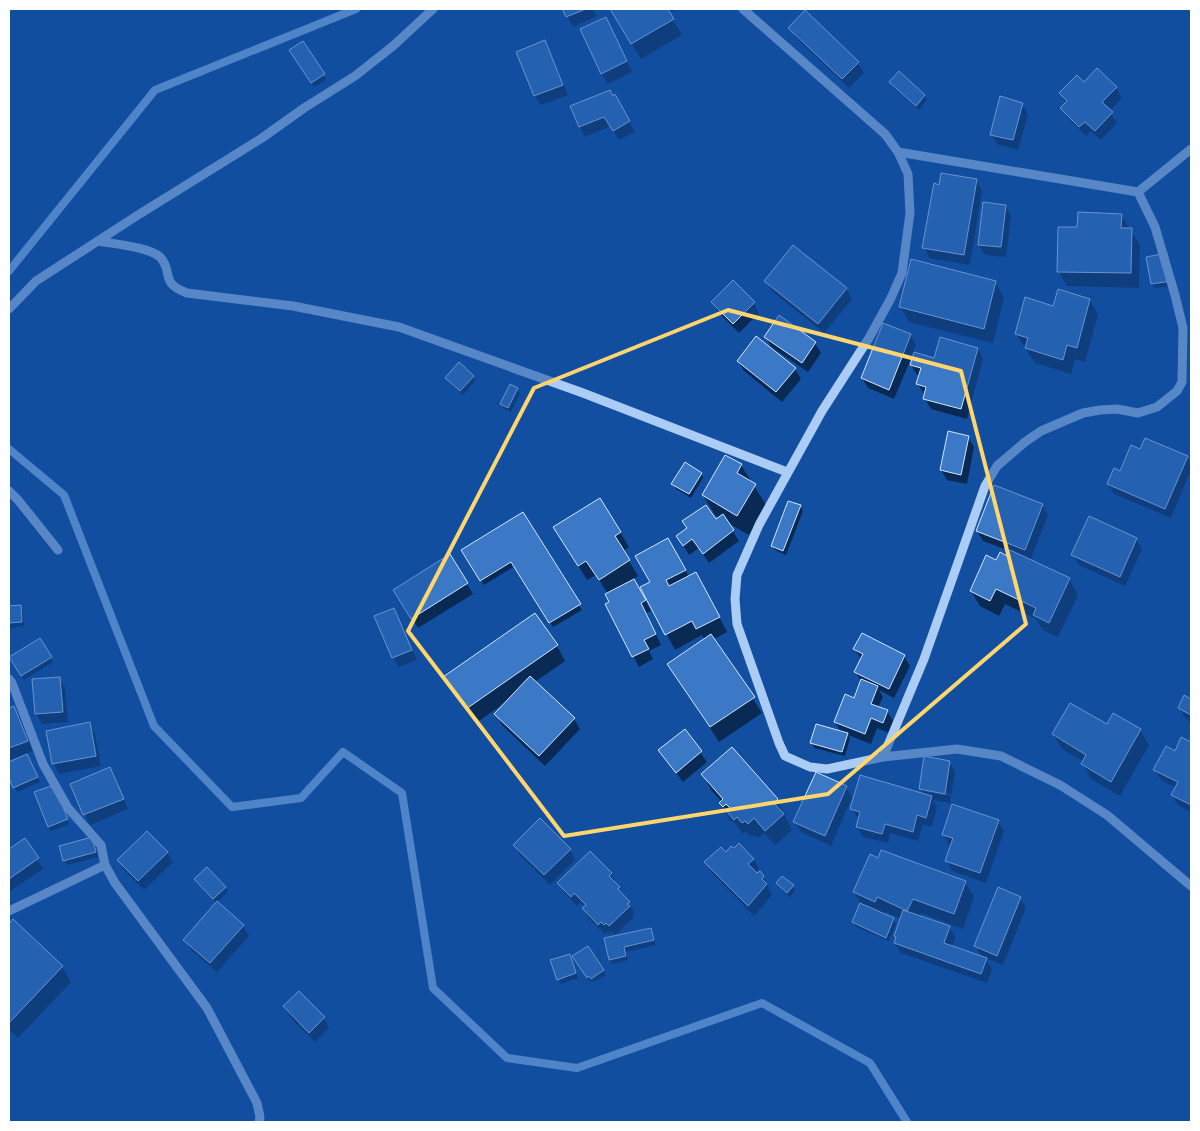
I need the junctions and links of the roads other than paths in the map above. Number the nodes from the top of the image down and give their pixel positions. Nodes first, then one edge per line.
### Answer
1 (433, 9) edge
2 (743, 9) edge
3 (1191, 149) edge
4 (898, 152) junction
5 (1138, 192) junction
6 (99, 240) junction
7 (9, 309) edge
8 (787, 472) junction
9 (9, 491) edge
10 (58, 550) dead end
11 (9, 679) edge
12 (883, 757) junction
13 (105, 865) junction
14 (1191, 886) edge
15 (9, 910) edge
16 (259, 1122) edge

1 - 6 street
2 - 4 street
3 - 5 street
4 - 5 street
4 - 8 street
5 - 12 street
6 - 7 street
6 - 8 street
8 - 12 street
9 - 10 street
11 - 13 street
12 - 14 street
13 - 15 street
13 - 16 street

